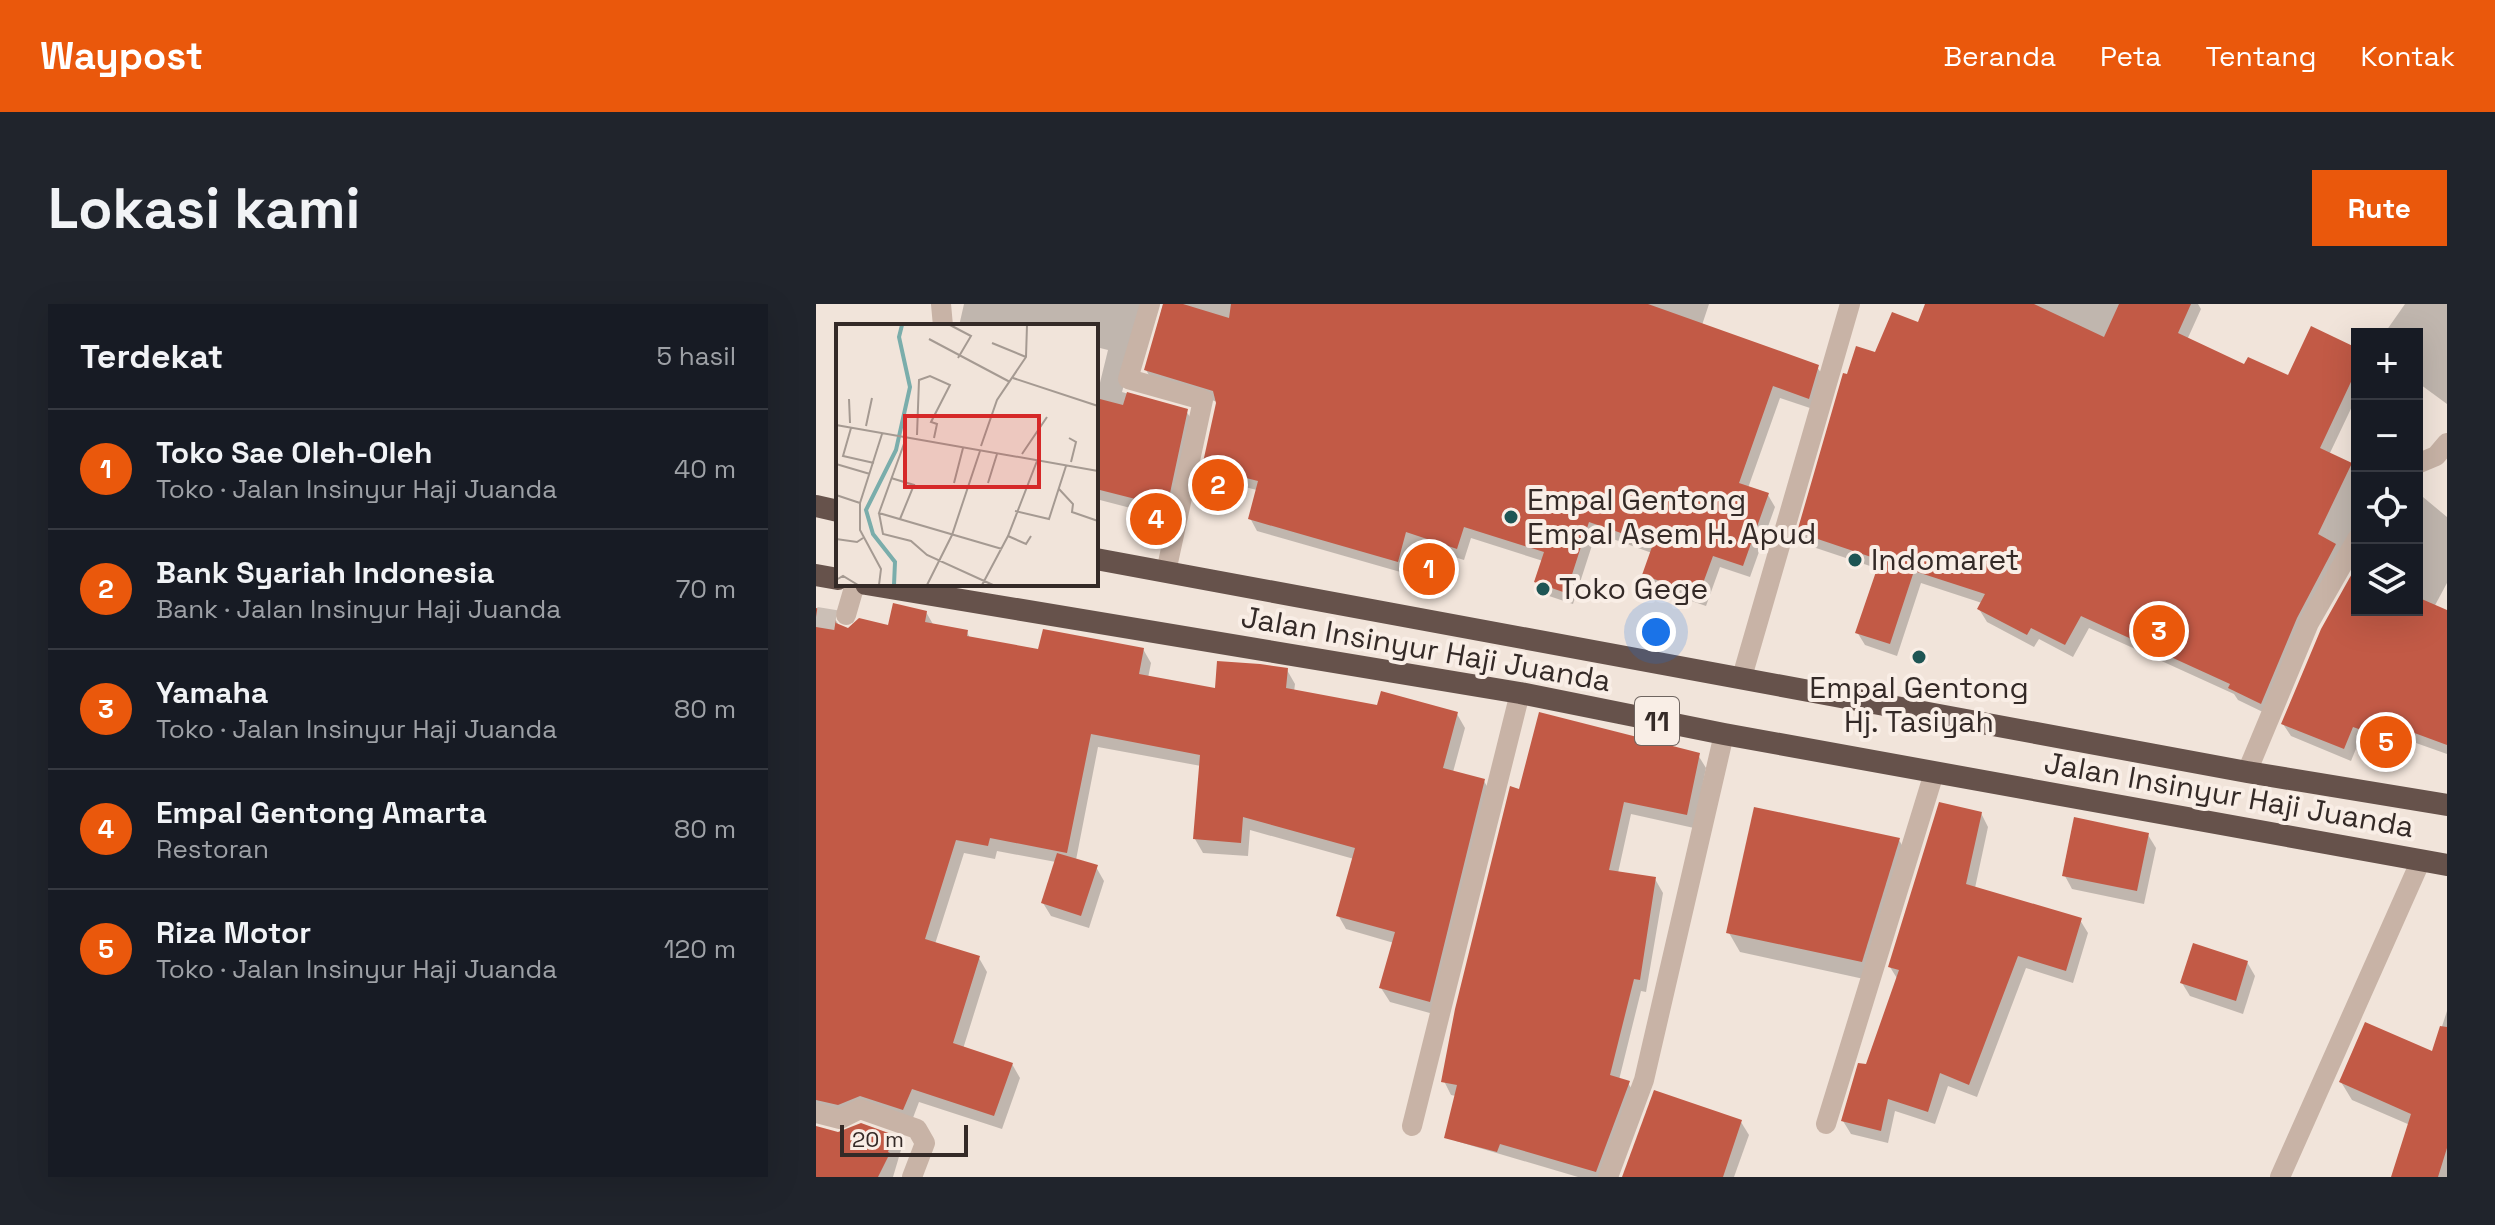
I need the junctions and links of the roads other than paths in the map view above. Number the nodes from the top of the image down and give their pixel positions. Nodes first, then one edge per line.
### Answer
1 (941, 304) edge
2 (1150, 304) edge
3 (1850, 304) edge
4 (943, 324) edge
5 (2447, 443) edge
6 (2423, 461) edge
7 (816, 506) edge
8 (836, 511) edge
9 (2354, 544) edge
10 (1098, 559) edge
11 (1166, 572) junction
12 (854, 586) edge
13 (878, 586) edge
14 (846, 615) dead end
15 (1742, 677) junction
16 (1520, 693) junction
17 (1724, 734) junction
18 (2247, 772) junction
19 (1934, 773) junction
20 (2447, 805) edge
21 (2421, 860) junction
22 (2447, 865) edge
23 (816, 1113) edge
24 (1826, 1124) dead end
25 (1412, 1126) dead end
26 (912, 1177) edge
27 (1608, 1177) edge
28 (2280, 1177) edge

1 - 4 street
2 - 11 street
3 - 15 street
5 - 6 street
7 - 8 highway
9 - 18 street
10 - 11 highway, Jalan Insinyur Haji Juanda / 11
11 - 15 highway, Jalan Insinyur Haji Juanda / 11
12 - 14 street
13 - 16 highway, Jalan Insinyur Haji Juanda / 11
15 - 18 highway, Jalan Insinyur Haji Juanda / 11
16 - 17 highway, Jalan Insinyur Haji Juanda / 11
16 - 25 street
17 - 19 highway, Jalan Insinyur Haji Juanda / 11
17 - 27 street
18 - 20 highway, Jalan Insinyur Haji Juanda / 11
19 - 21 highway, Jalan Insinyur Haji Juanda / 11
19 - 24 street
21 - 22 highway, Jalan Insinyur Haji Juanda / 11
21 - 28 street
23 - 26 street

